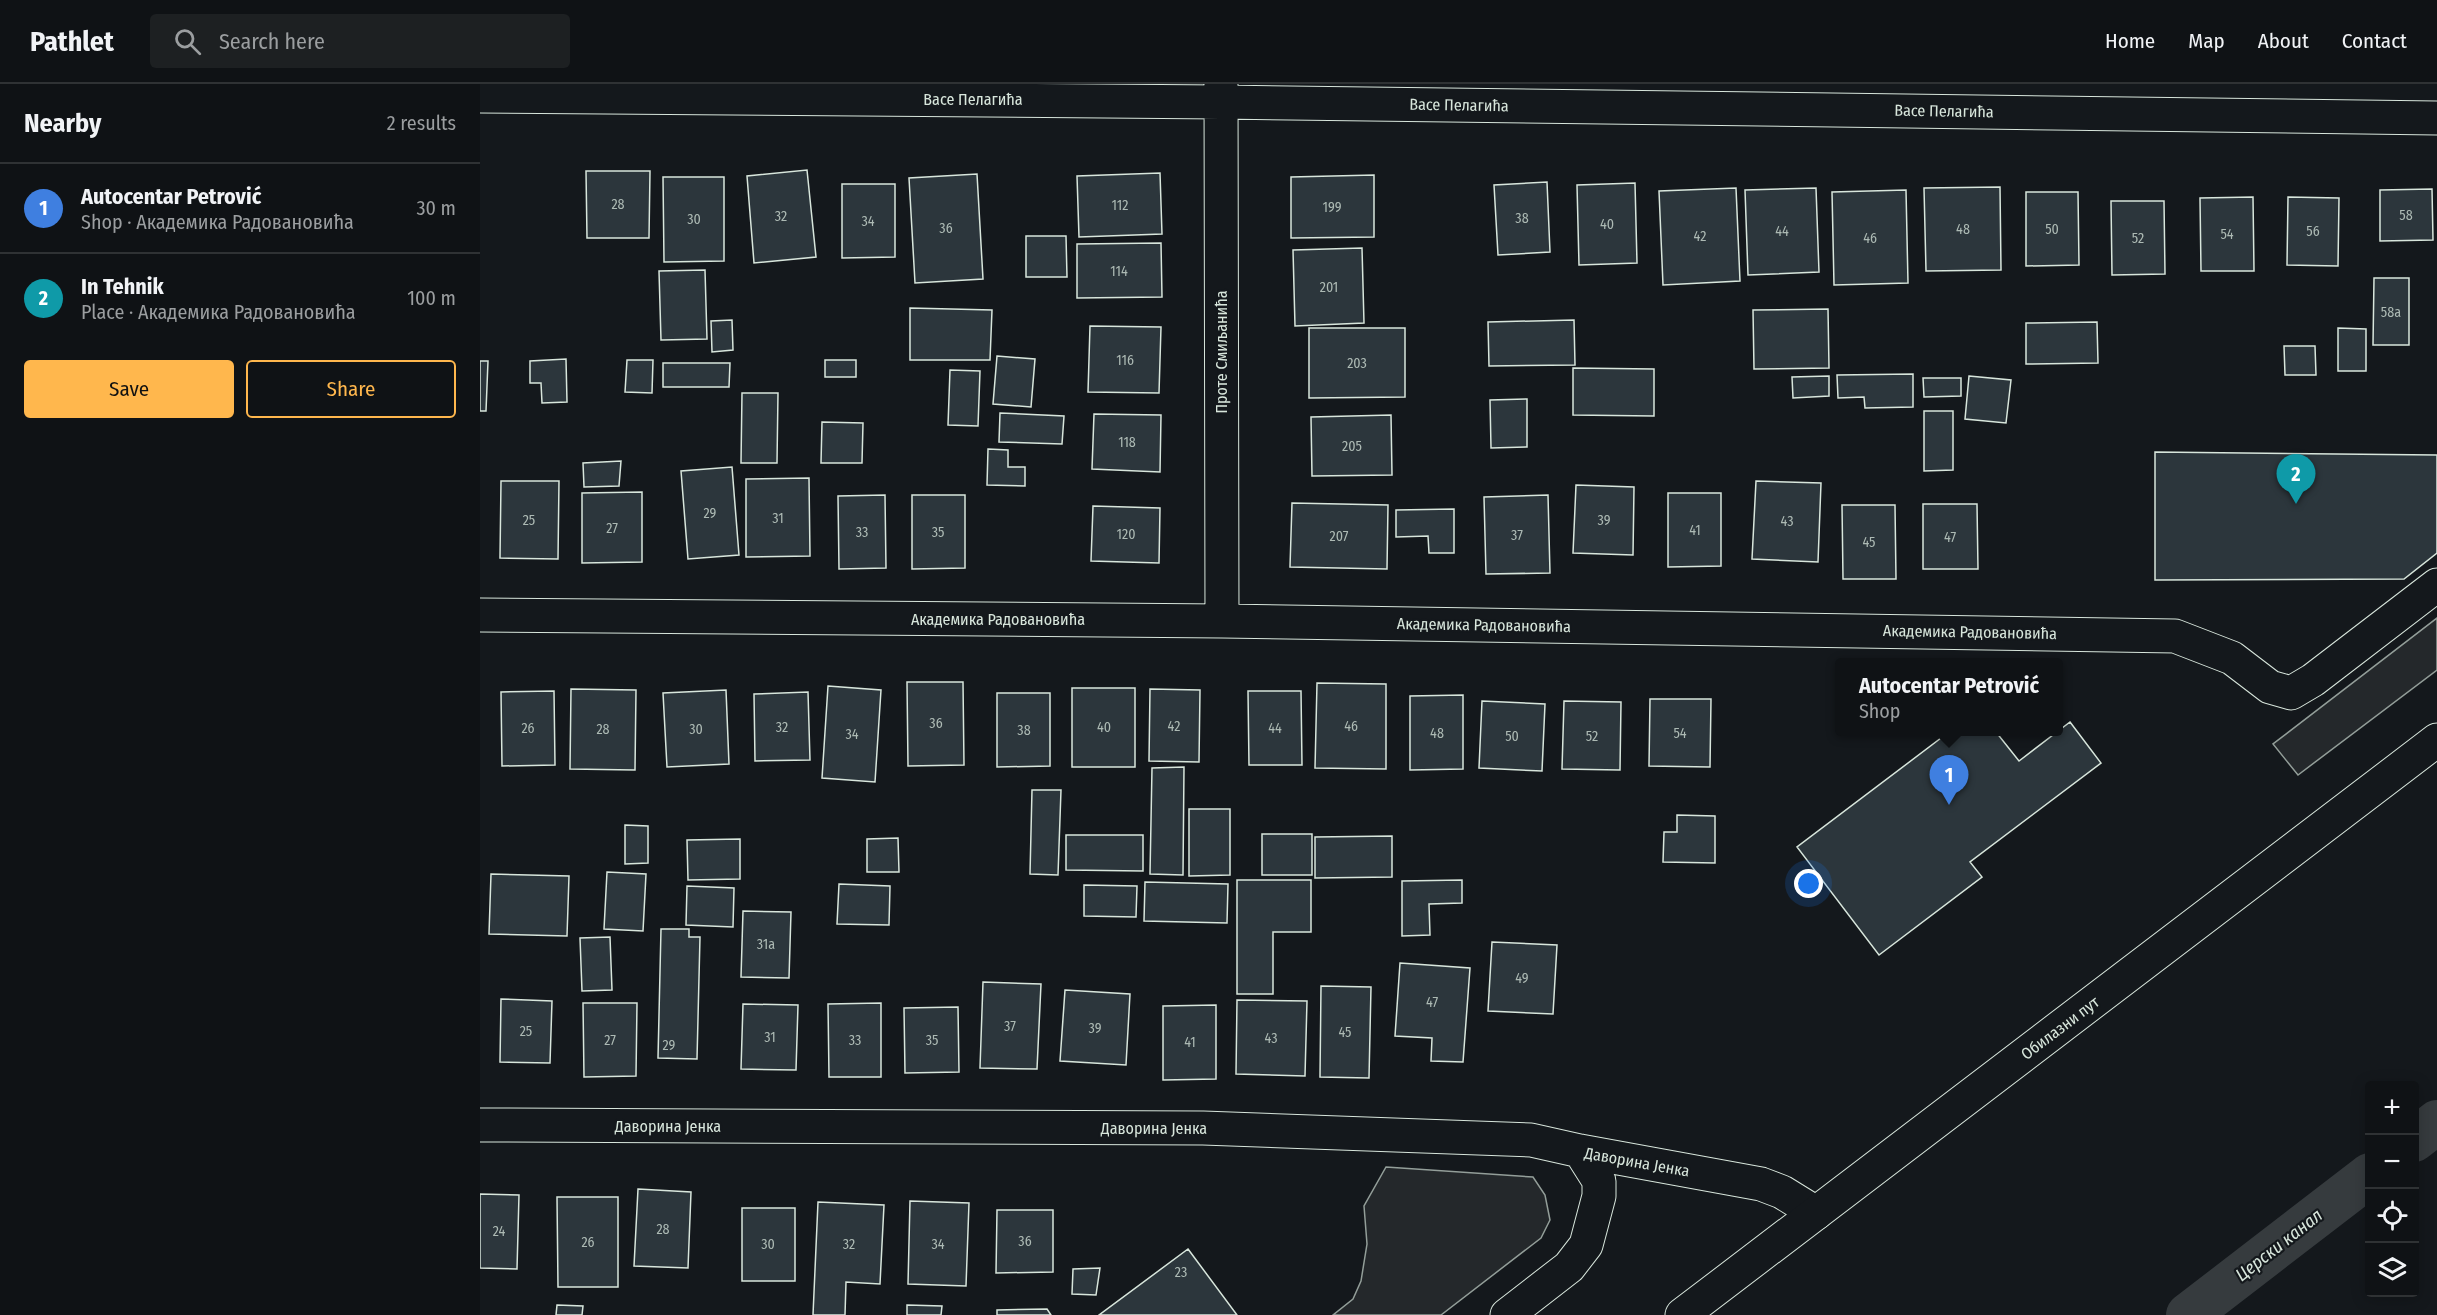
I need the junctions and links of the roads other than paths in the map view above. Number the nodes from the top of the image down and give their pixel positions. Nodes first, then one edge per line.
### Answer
1 (1221, 93) edge
2 (480, 96) edge
3 (2437, 118) edge
4 (2437, 585) edge
5 (480, 615) edge
6 (1222, 621) junction
7 (2437, 740) edge
8 (480, 1125) edge
9 (1609, 1170) junction
10 (1816, 1213) junction
11 (1507, 1315) edge
12 (1682, 1315) edge

1 - 2 street, Васе Пелагића
1 - 3 street, Васе Пелагића
1 - 6 street, Проте Смиљанића
4 - 6 street, Академика Радовановића
5 - 6 street, Академика Радовановића
7 - 10 street, Обилазни пут
8 - 9 street, Даворина Јенка
9 - 10 street, Даворина Јенка
9 - 11 street
10 - 12 street, Обилазни пут

